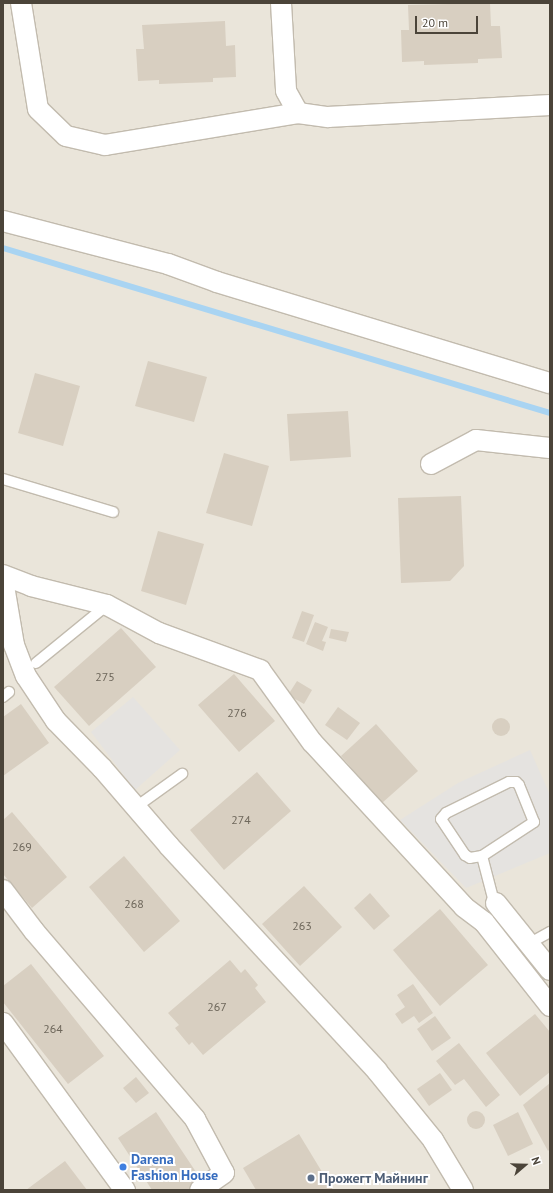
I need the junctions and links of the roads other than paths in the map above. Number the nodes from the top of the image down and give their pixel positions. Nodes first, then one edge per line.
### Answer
1 (21, 3) edge
2 (281, 3) edge
3 (550, 105) edge
4 (298, 113) junction
5 (3, 221) edge
6 (550, 383) edge
7 (550, 448) edge
8 (431, 464) dead end
9 (3, 479) edge
10 (113, 512) dead end
11 (3, 575) edge
12 (3, 580) edge
13 (107, 605) junction
14 (36, 663) dead end
15 (182, 774) dead end
16 (136, 807) junction
17 (482, 856) junction
18 (3, 890) edge
19 (496, 903) junction
20 (484, 922) junction
21 (550, 932) edge
22 (530, 943) junction
23 (550, 970) edge
24 (550, 1006) edge
25 (3, 1023) edge
26 (125, 1190) edge
27 (200, 1190) edge
28 (463, 1190) edge

1 - 4 street
2 - 4 street
3 - 4 street
5 - 6 street
7 - 8 street
9 - 10 lane
11 - 13 street
12 - 16 street
13 - 14 lane
13 - 20 street
15 - 16 lane
16 - 28 street
17 - 17 lane
17 - 19 lane
18 - 27 street
19 - 20 lane
19 - 22 street
20 - 24 street
21 - 22 lane
22 - 23 street
25 - 26 street

